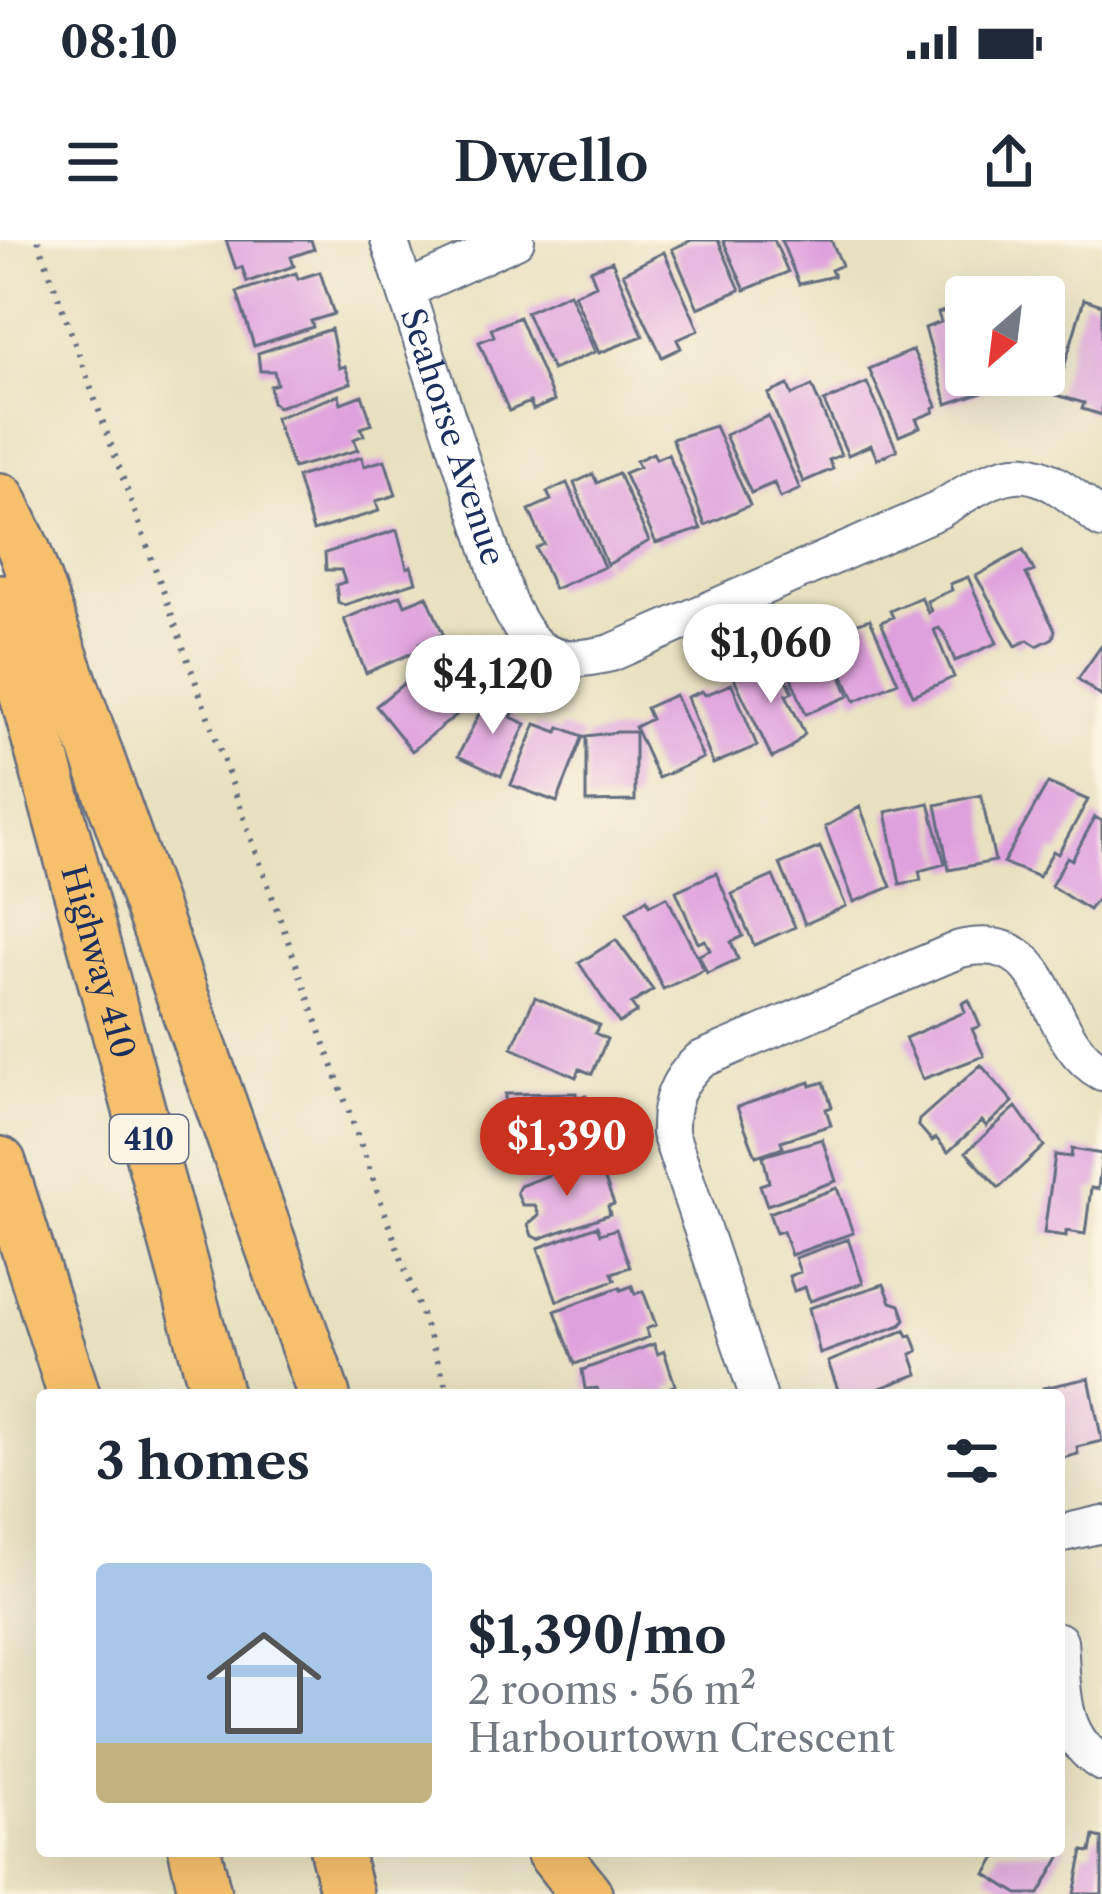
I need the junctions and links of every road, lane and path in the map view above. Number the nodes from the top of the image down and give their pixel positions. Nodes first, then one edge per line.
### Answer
1 (38, 240) edge
2 (389, 240) edge
3 (515, 240) edge
4 (406, 290) junction
5 (0, 499) edge
6 (1102, 520) edge
7 (0, 600) edge
8 (8, 660) edge
9 (1102, 1072) edge
10 (0, 1162) edge
11 (72, 1389) edge
12 (215, 1389) edge
13 (322, 1389) edge
14 (448, 1389) edge
15 (756, 1389) edge
16 (1102, 1524) edge
17 (1065, 1533) edge
18 (1065, 1716) edge
19 (1102, 1763) edge
20 (196, 1857) edge
21 (338, 1857) edge
22 (557, 1857) edge
23 (205, 1894) edge
24 (347, 1894) edge
25 (586, 1894) edge

1 - 14 path
2 - 4 street, Seahorse Avenue
3 - 4 street
4 - 6 street, Seahorse Avenue
5 - 13 highway
7 - 8 highway, Highway 410 / 410
8 - 12 highway, Highway 410 / 410
9 - 15 street
10 - 11 highway
16 - 17 street
18 - 19 street
20 - 23 highway
21 - 24 highway
22 - 25 highway

